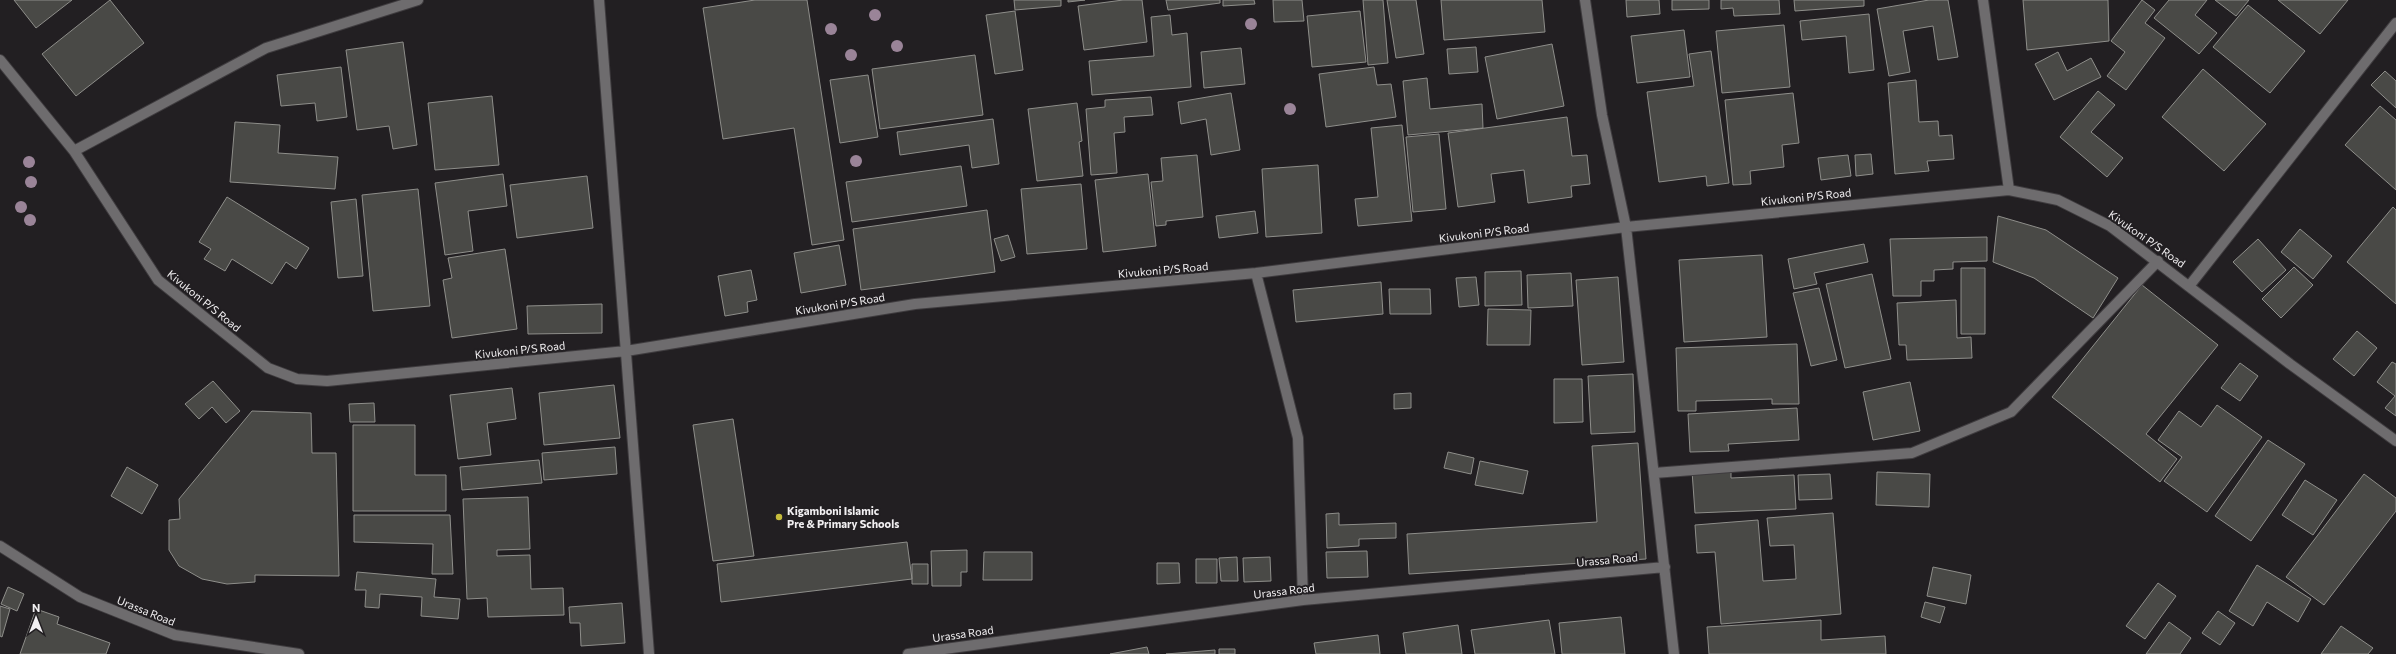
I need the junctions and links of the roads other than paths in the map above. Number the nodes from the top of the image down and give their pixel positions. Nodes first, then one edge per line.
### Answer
1 (418, 0) edge
2 (599, 0) edge
3 (1585, 0) edge
4 (1983, 0) edge
5 (2396, 23) edge
6 (0, 60) edge
7 (74, 151) junction
8 (2009, 190) junction
9 (1626, 227) junction
10 (2158, 261) junction
11 (1256, 273) junction
12 (2190, 285) junction
13 (626, 351) junction
14 (2396, 441) edge
15 (1654, 473) junction
16 (0, 546) edge
17 (1665, 567) junction
18 (1303, 600) junction
19 (300, 654) edge
20 (649, 654) edge
21 (908, 654) edge
22 (1674, 654) edge

1 - 7 street
2 - 13 street
3 - 9 street
4 - 8 street
5 - 12 street
6 - 7 street, Kivukoni P/S Road
7 - 13 street, Kivukoni P/S Road
8 - 9 street, Kivukoni P/S Road
8 - 10 street, Kivukoni P/S Road
9 - 11 street, Kivukoni P/S Road
9 - 15 street
10 - 12 street, Kivukoni P/S Road
10 - 15 street
11 - 13 street, Kivukoni P/S Road
11 - 18 street
12 - 14 street, Kivukoni P/S Road
13 - 20 street
15 - 17 street
16 - 19 street, Urassa Road
17 - 18 street, Urassa Road
17 - 22 street
18 - 21 street, Urassa Road

